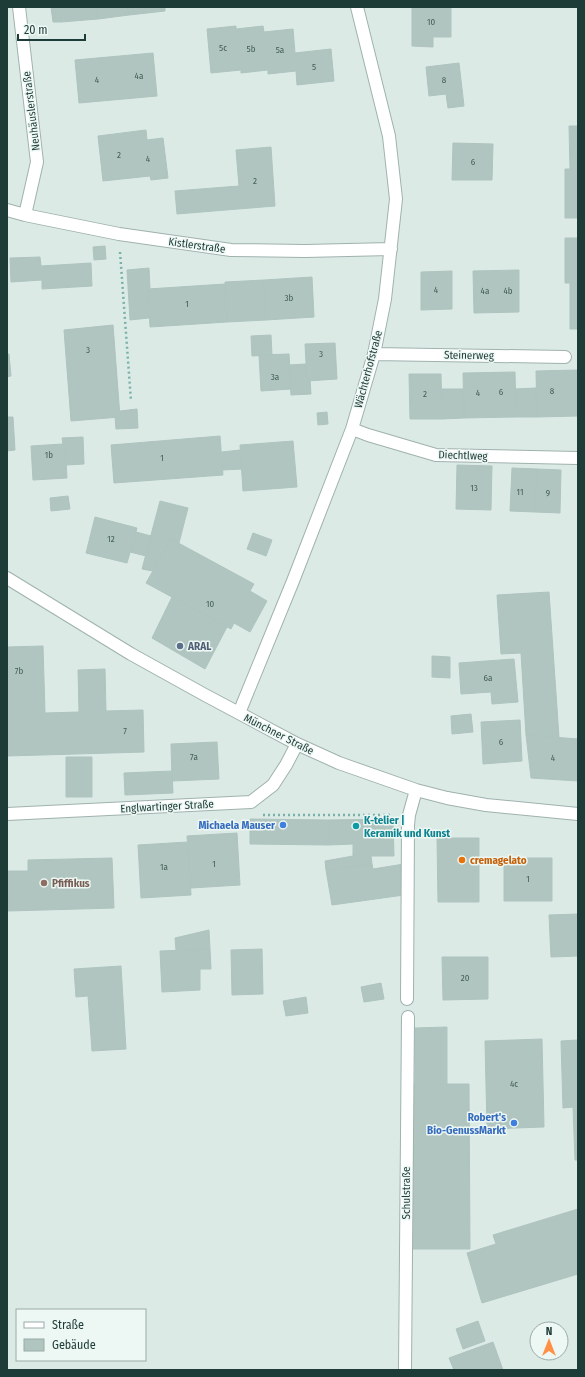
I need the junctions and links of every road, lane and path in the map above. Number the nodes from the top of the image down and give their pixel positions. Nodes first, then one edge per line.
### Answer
1 (19, 7) edge
2 (357, 7) edge
3 (7, 210) edge
4 (25, 215) junction
5 (119, 234) junction
6 (391, 249) junction
7 (374, 354) junction
8 (565, 357) dead end
9 (130, 401) dead end
10 (352, 429) junction
11 (578, 458) edge
12 (7, 578) edge
13 (238, 713) junction
14 (297, 744) junction
15 (416, 790) junction
16 (251, 802) junction
17 (7, 814) edge
18 (578, 814) edge
19 (409, 815) junction
20 (407, 999) dead end
21 (408, 1017) dead end
22 (405, 1370) edge

1 - 4 street, Neuhäuslerstraße
2 - 6 street, Wächterhofstraße
3 - 4 street, Kistlerstraße
4 - 5 street, Kistlerstraße
5 - 6 street, Kistlerstraße
5 - 9 path
6 - 7 street, Wächterhofstraße
7 - 8 street, Steinerweg
7 - 10 street, Wächterhofstraße
10 - 11 street, Diechtlweg
10 - 13 street, Wächterhofstraße
12 - 13 street, Münchner Straße
13 - 14 street, Münchner Straße
14 - 15 street, Münchner Straße
14 - 16 street
15 - 18 street, Münchner Straße
15 - 19 street
16 - 17 street, Englwartinger Straße
16 - 19 path
19 - 20 street
21 - 22 street, Schulstraße

